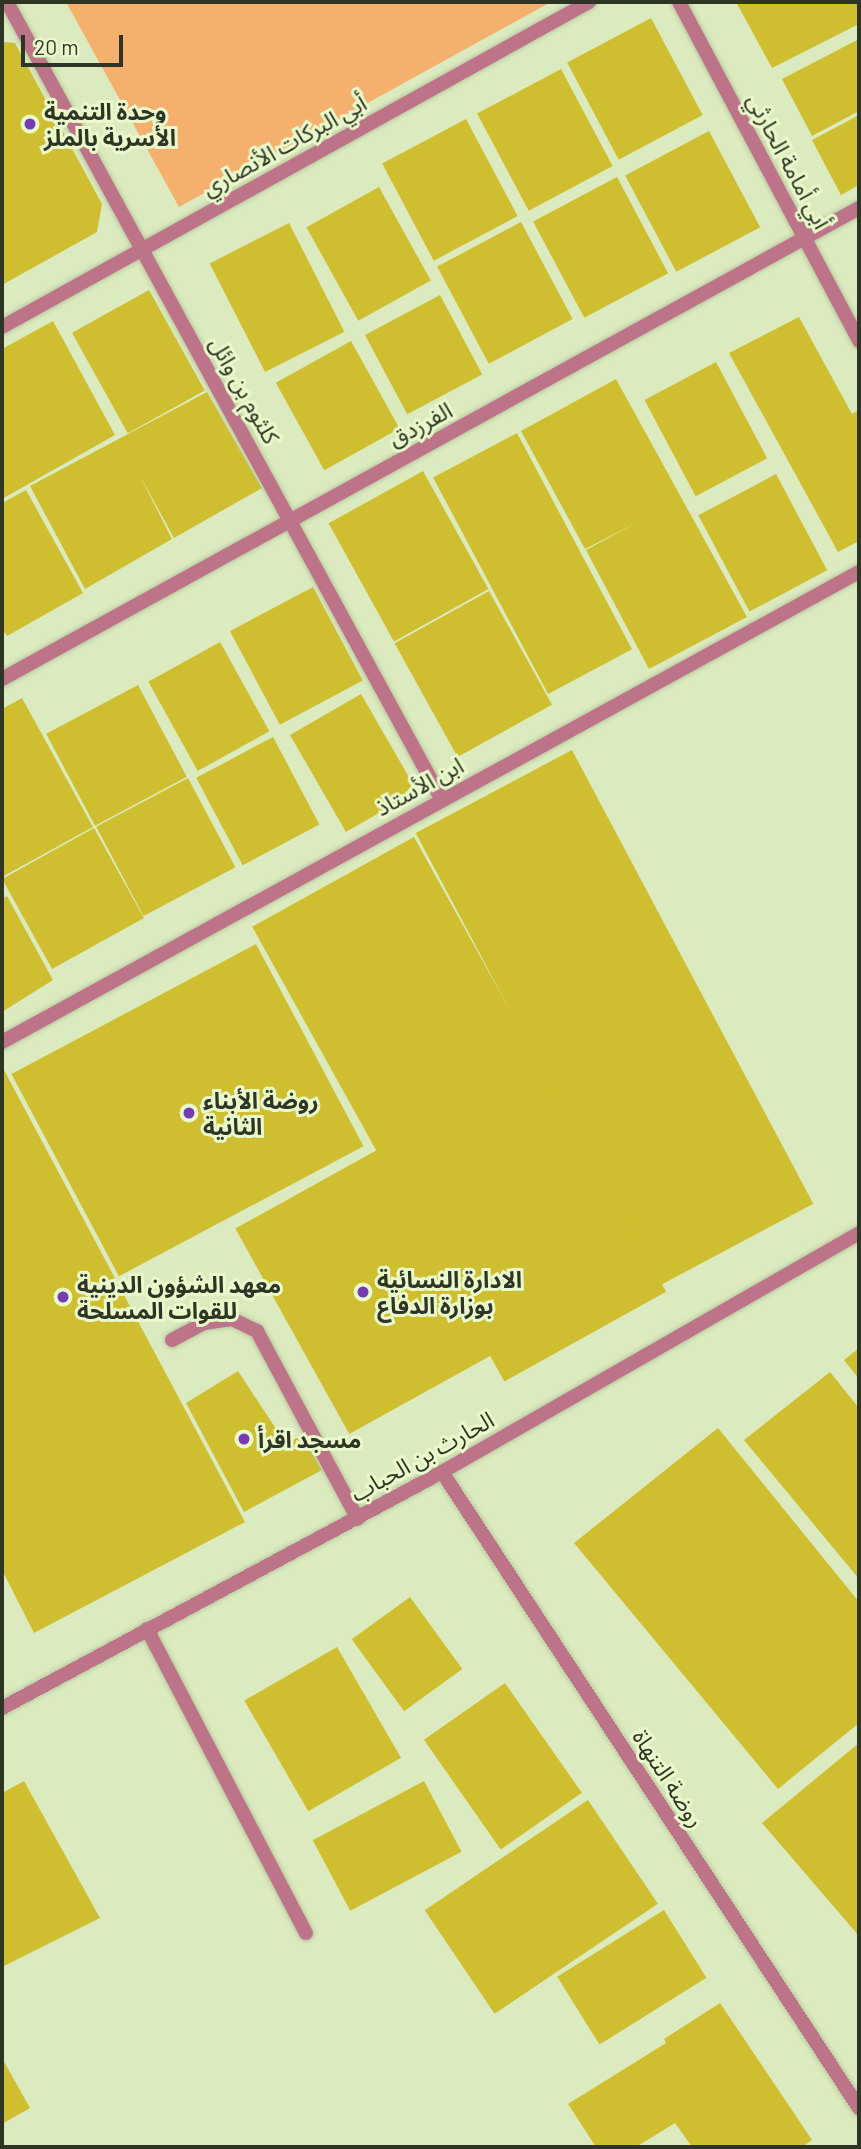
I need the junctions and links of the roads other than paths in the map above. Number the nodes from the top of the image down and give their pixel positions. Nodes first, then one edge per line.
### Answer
1 (8, 2) edge
2 (589, 2) edge
3 (679, 2) edge
4 (859, 208) edge
5 (803, 238) junction
6 (143, 249) junction
7 (2, 327) edge
8 (859, 341) edge
9 (291, 522) junction
10 (859, 572) edge
11 (2, 679) edge
12 (442, 800) junction
13 (2, 1042) edge
14 (859, 1233) edge
15 (172, 1340) dead end
16 (442, 1472) junction
17 (358, 1519) junction
18 (147, 1629) junction
19 (2, 1708) edge
20 (306, 1933) dead end
21 (859, 2108) edge

1 - 6 street, كلثوم بن وائل
2 - 6 street, أبي البركات الأنصاري
3 - 5 street, أبي أمامة الحارثي
4 - 5 street, الفرزدق
5 - 8 street, أبي أمامة الحارثي
5 - 9 street, الفرزدق
6 - 7 street, أبي البركات الأنصاري
6 - 9 street, كلثوم بن وائل
9 - 11 street, الفرزدق
9 - 12 street, كلثوم بن وائل
10 - 12 street, ابن الأستاذ
12 - 13 street, ابن الأستاذ
14 - 16 street, الحارث بن الحباب
15 - 17 street
16 - 17 street, الحارث بن الحباب
16 - 21 street, روضة التنهاة
17 - 18 street, الحارث بن الحباب
18 - 19 street, الحارث بن الحباب
18 - 20 street

